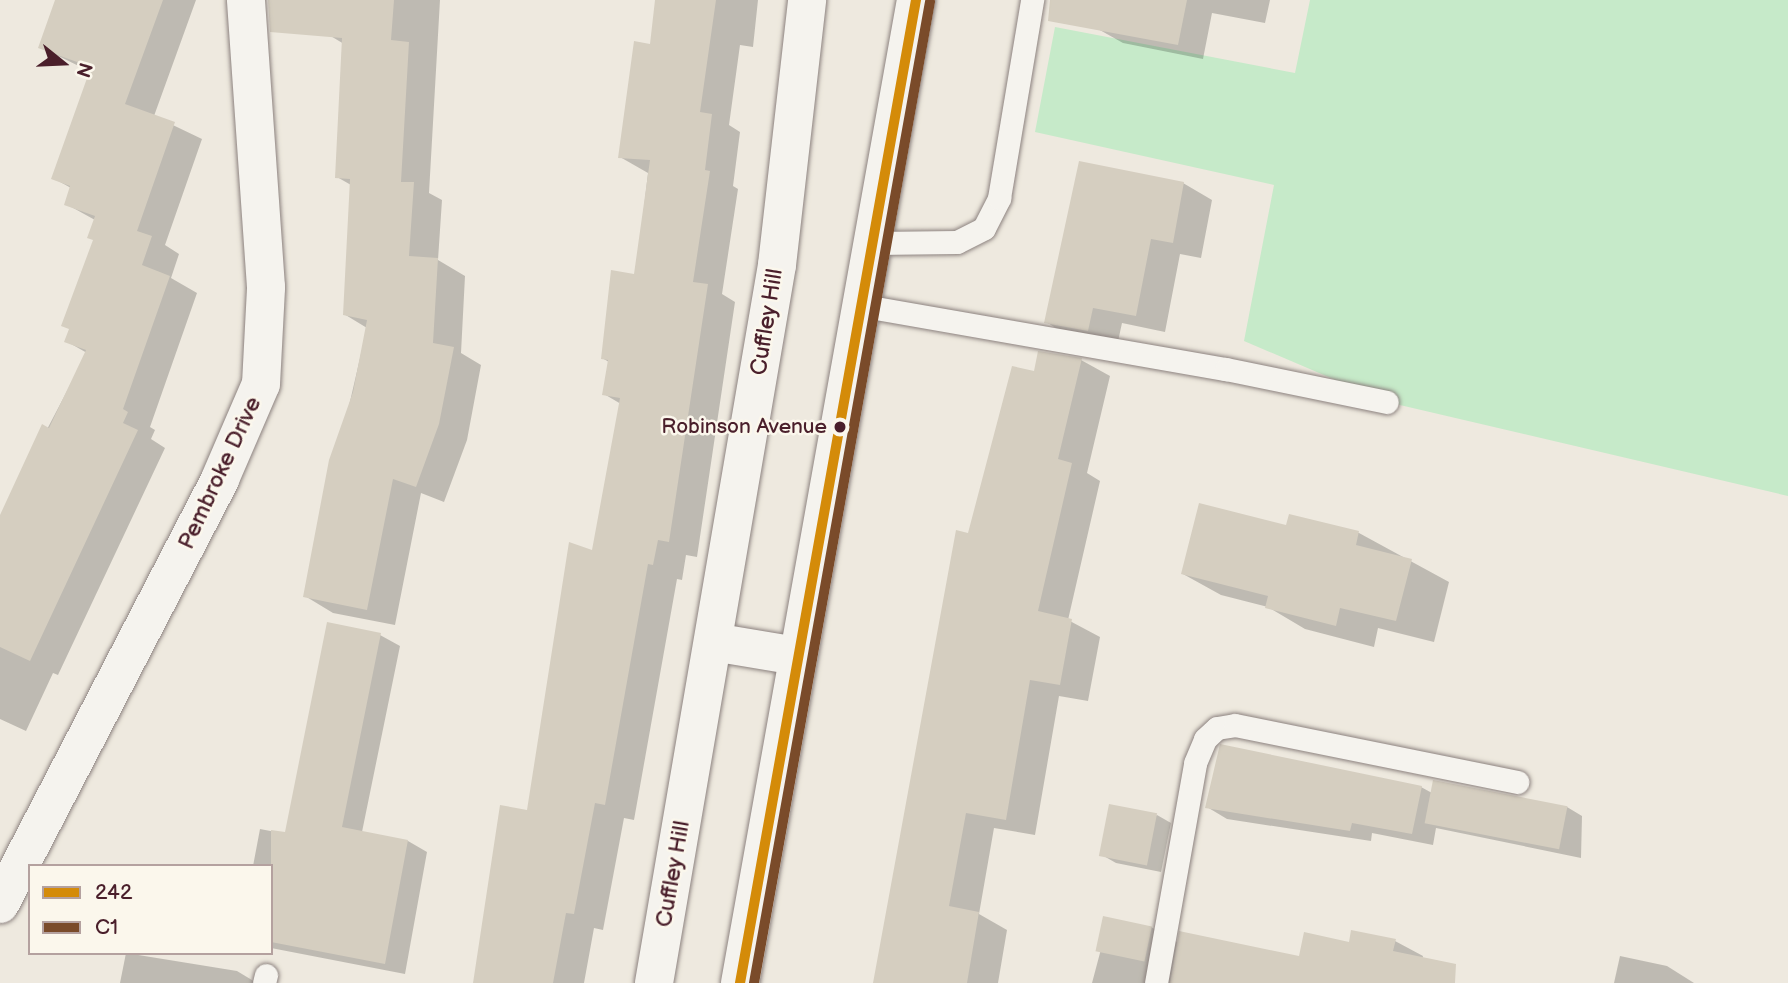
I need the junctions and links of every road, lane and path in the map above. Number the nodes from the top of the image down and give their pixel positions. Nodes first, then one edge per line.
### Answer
1 (246, 0) edge
2 (807, 0) edge
3 (916, 0) edge
4 (1031, 0) edge
5 (875, 243) junction
6 (864, 306) junction
7 (1387, 402) dead end
8 (713, 642) junction
9 (797, 656) junction
10 (1517, 782) dead end
11 (0, 904) edge
12 (654, 983) edge
13 (740, 983) edge
14 (1156, 983) edge

1 - 11 street, Pembroke Drive
2 - 8 street, Cuffley Hill
3 - 5 street
4 - 5 lane
5 - 6 street
6 - 7 lane
6 - 9 street
8 - 9 street
8 - 12 street, Cuffley Hill
9 - 13 street
10 - 14 lane

